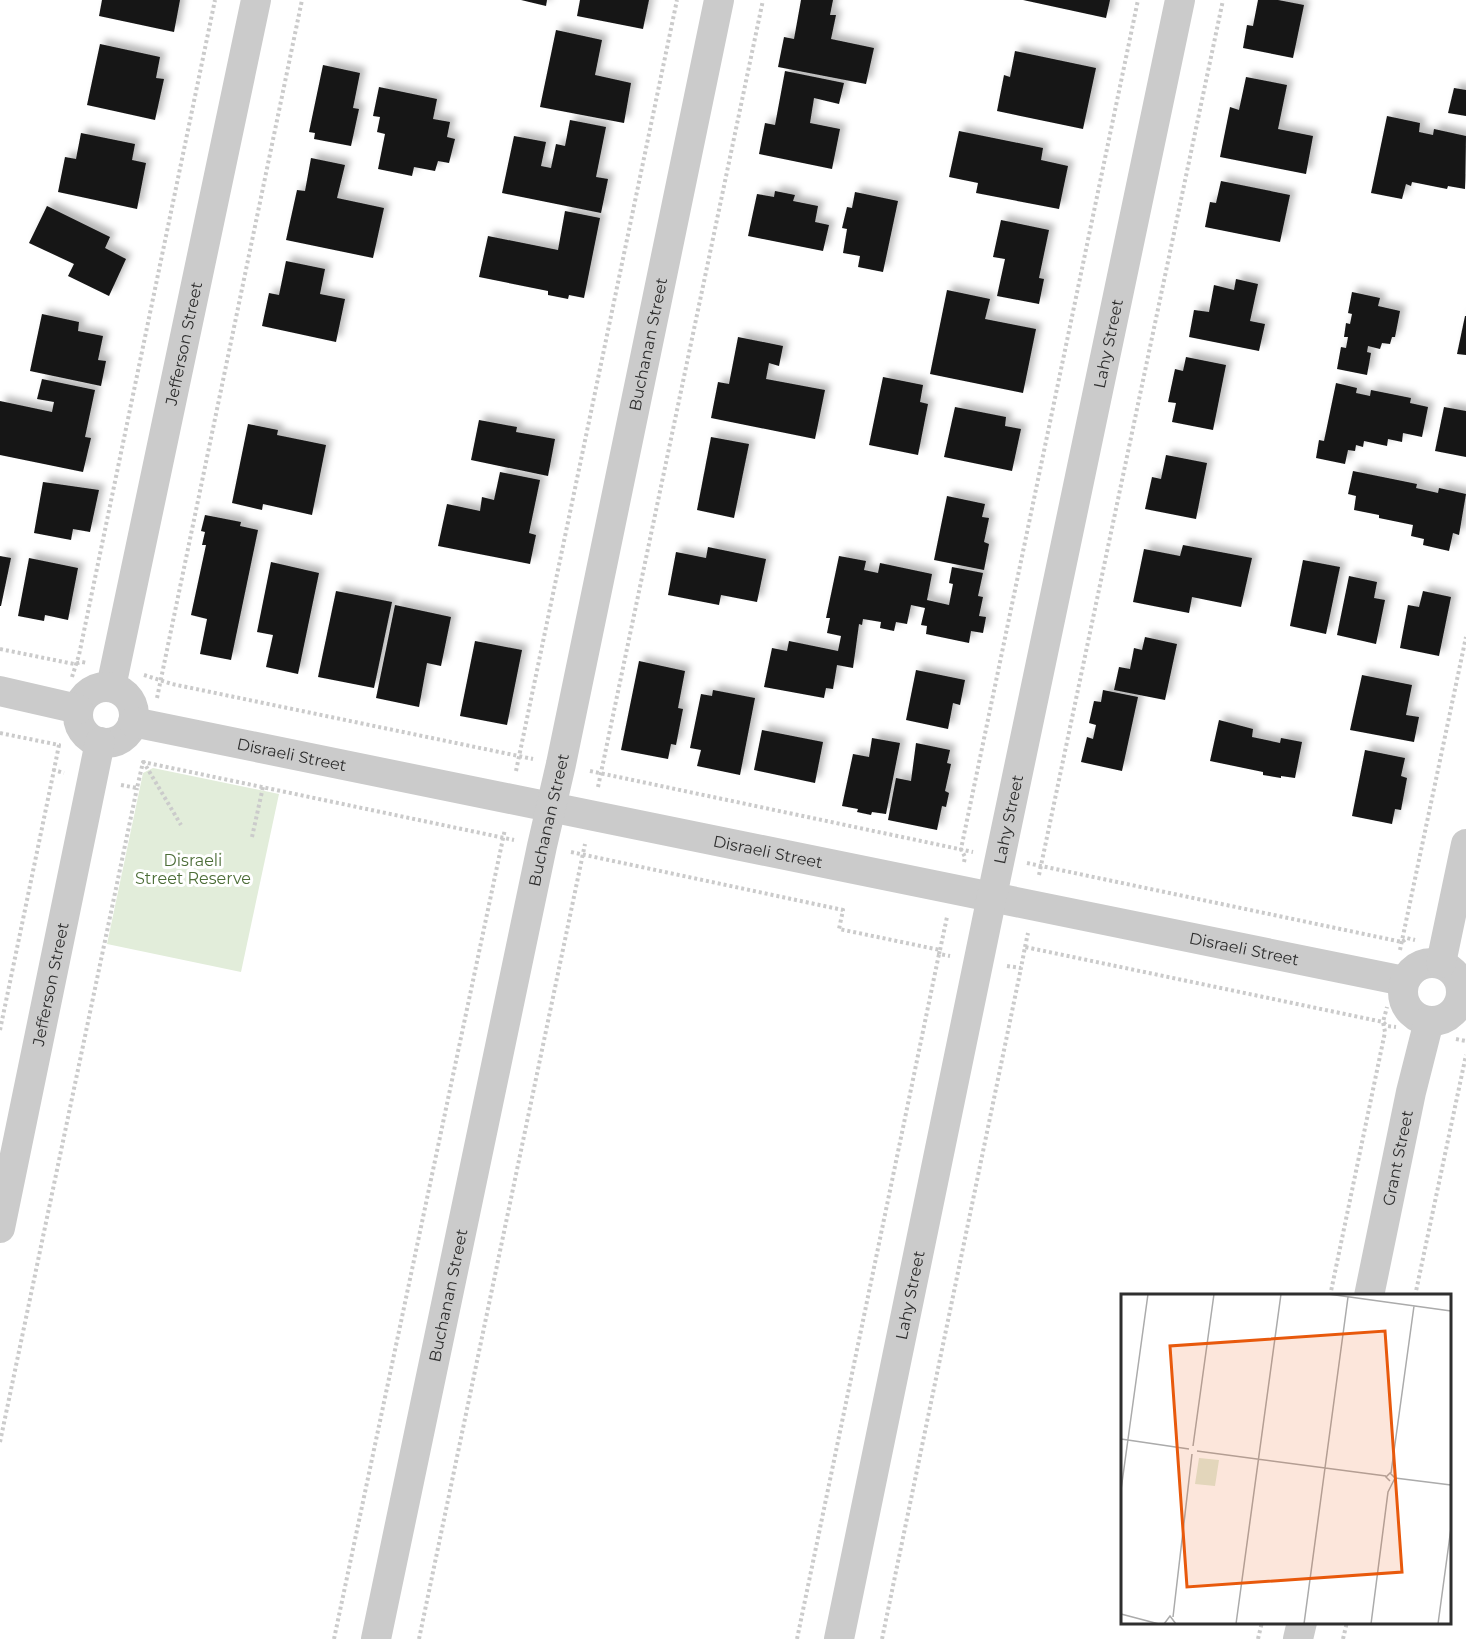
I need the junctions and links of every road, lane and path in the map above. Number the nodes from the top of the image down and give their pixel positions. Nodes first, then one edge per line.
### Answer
1 (215, 0) edge
2 (256, 0) edge
3 (302, 0) edge
4 (719, 0) edge
5 (1138, 0) edge
6 (1180, 0) edge
7 (1223, 0) edge
8 (1466, 637) edge
9 (0, 649) edge
10 (74, 664) junction
11 (113, 678) junction
12 (161, 681) junction
13 (0, 691) edge
14 (72, 707) junction
15 (141, 723) junction
16 (0, 733) edge
17 (100, 742) junction
18 (59, 745) junction
19 (143, 762) junction
20 (561, 764) junction
21 (54, 770) junction
22 (93, 779) junction
23 (262, 787) junction
24 (137, 788) junction
25 (552, 807) junction
26 (181, 825) dead end
27 (252, 837) dead end
28 (1466, 843) edge
29 (542, 846) junction
30 (962, 849) junction
31 (1000, 858) junction
32 (1041, 866) junction
33 (959, 889) junction
34 (992, 896) junction
35 (1034, 904) junction
36 (1402, 942) junction
37 (1025, 947) junction
38 (940, 952) junction
39 (1443, 954) junction
40 (979, 961) junction
41 (1021, 968) junction
42 (1399, 980) junction
43 (1464, 997) edge
44 (1383, 1022) junction
45 (1427, 1028) junction
46 (0, 1030) edge
47 (1466, 1041) edge
48 (1466, 1055) edge
49 (0, 1228) edge
50 (1330, 1294) edge
51 (1369, 1294) edge
52 (1415, 1294) edge
53 (0, 1442) edge
54 (1262, 1624) edge
55 (1302, 1624) edge
56 (1347, 1624) edge
57 (376, 1639) edge
58 (797, 1639) edge
59 (839, 1639) edge
60 (882, 1639) edge
61 (1258, 1639) edge
62 (1298, 1639) edge
63 (1343, 1639) edge

1 - 10 path
2 - 11 street, Jefferson Street
3 - 12 path
4 - 20 street, Buchanan Street
5 - 30 path
6 - 31 street, Lahy Street
7 - 32 path
8 - 36 path
9 - 10 path
10 - 11 path
10 - 14 path
11 - 12 path
11 - 14 street
11 - 15 street
12 - 15 path
12 - 20 path
13 - 14 street
14 - 17 street
14 - 18 path
15 - 17 street
15 - 19 path
15 - 25 street, Disraeli Street
16 - 18 path
17 - 22 street, Jefferson Street
18 - 21 path
19 - 23 path
19 - 24 path
19 - 26 path
20 - 25 street, Buchanan Street
20 - 30 path
21 - 22 path
21 - 46 path
22 - 24 path
22 - 49 street, Jefferson Street
23 - 27 path
23 - 29 path
24 - 53 path
25 - 29 street, Buchanan Street
25 - 33 street, Disraeli Street
28 - 39 street
29 - 38 path
29 - 57 street, Buchanan Street
30 - 31 path
30 - 33 path
31 - 32 path
31 - 34 street, Lahy Street
32 - 35 path
32 - 36 path
33 - 34 street, Disraeli Street
33 - 38 path
34 - 35 street, Disraeli Street
34 - 40 street, Lahy Street
35 - 37 path
35 - 42 street, Disraeli Street
36 - 39 path
36 - 42 path
37 - 41 path
37 - 44 path
38 - 40 path
38 - 58 path
39 - 42 street
39 - 43 street
40 - 41 path
40 - 59 street, Lahy Street
41 - 60 path
42 - 44 path
42 - 45 street
43 - 45 street
44 - 45 path
44 - 50 path
45 - 47 path
45 - 51 street, Grant Street
48 - 52 path
54 - 61 path
55 - 62 street
56 - 63 path

